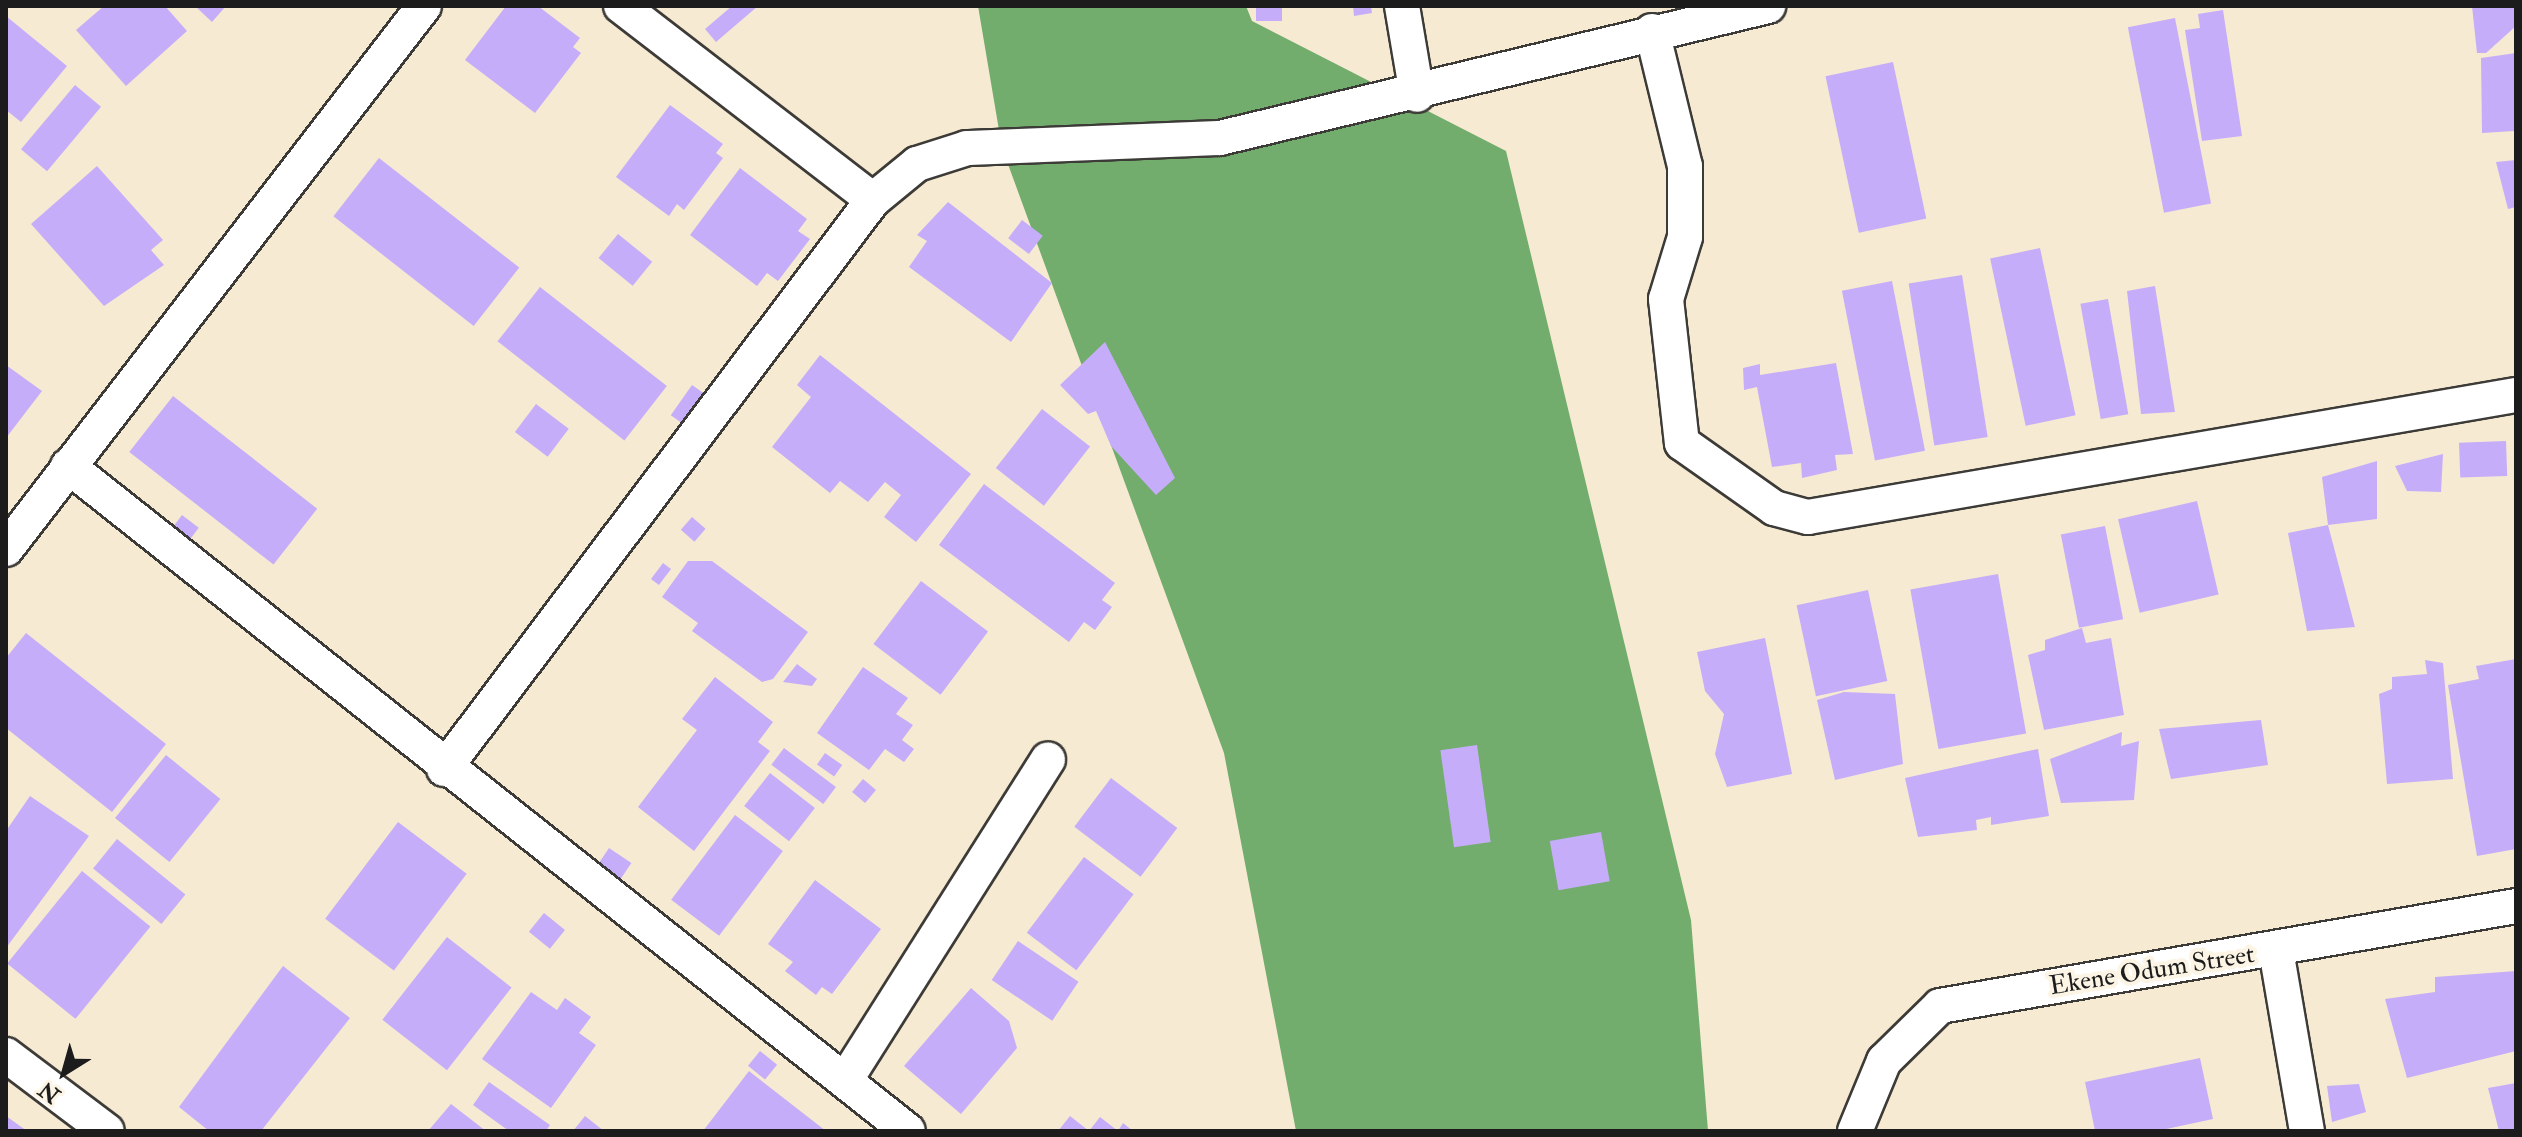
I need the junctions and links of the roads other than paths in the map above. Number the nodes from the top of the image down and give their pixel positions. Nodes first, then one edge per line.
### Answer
1 (424, 6) edge
2 (621, 6) edge
3 (1402, 6) edge
4 (1768, 6) edge
5 (1652, 31) junction
6 (1417, 95) junction
7 (873, 200) junction
8 (2516, 395) edge
9 (68, 466) junction
10 (6, 549) edge
11 (1048, 759) dead end
12 (444, 769) junction
13 (2516, 906) edge
14 (2276, 950) junction
15 (6, 1055) edge
16 (846, 1079) junction
17 (107, 1131) edge
18 (908, 1131) edge
19 (1855, 1131) edge
20 (2307, 1131) edge

1 - 9 street
2 - 7 street
3 - 6 street
4 - 5 street
5 - 6 street
5 - 8 street
6 - 7 street
7 - 12 street
9 - 10 street
9 - 12 street
11 - 16 street
12 - 16 street
13 - 14 street, Ekene Odum Street
14 - 19 street, Ekene Odum Street
14 - 20 street
15 - 17 street
16 - 18 street

